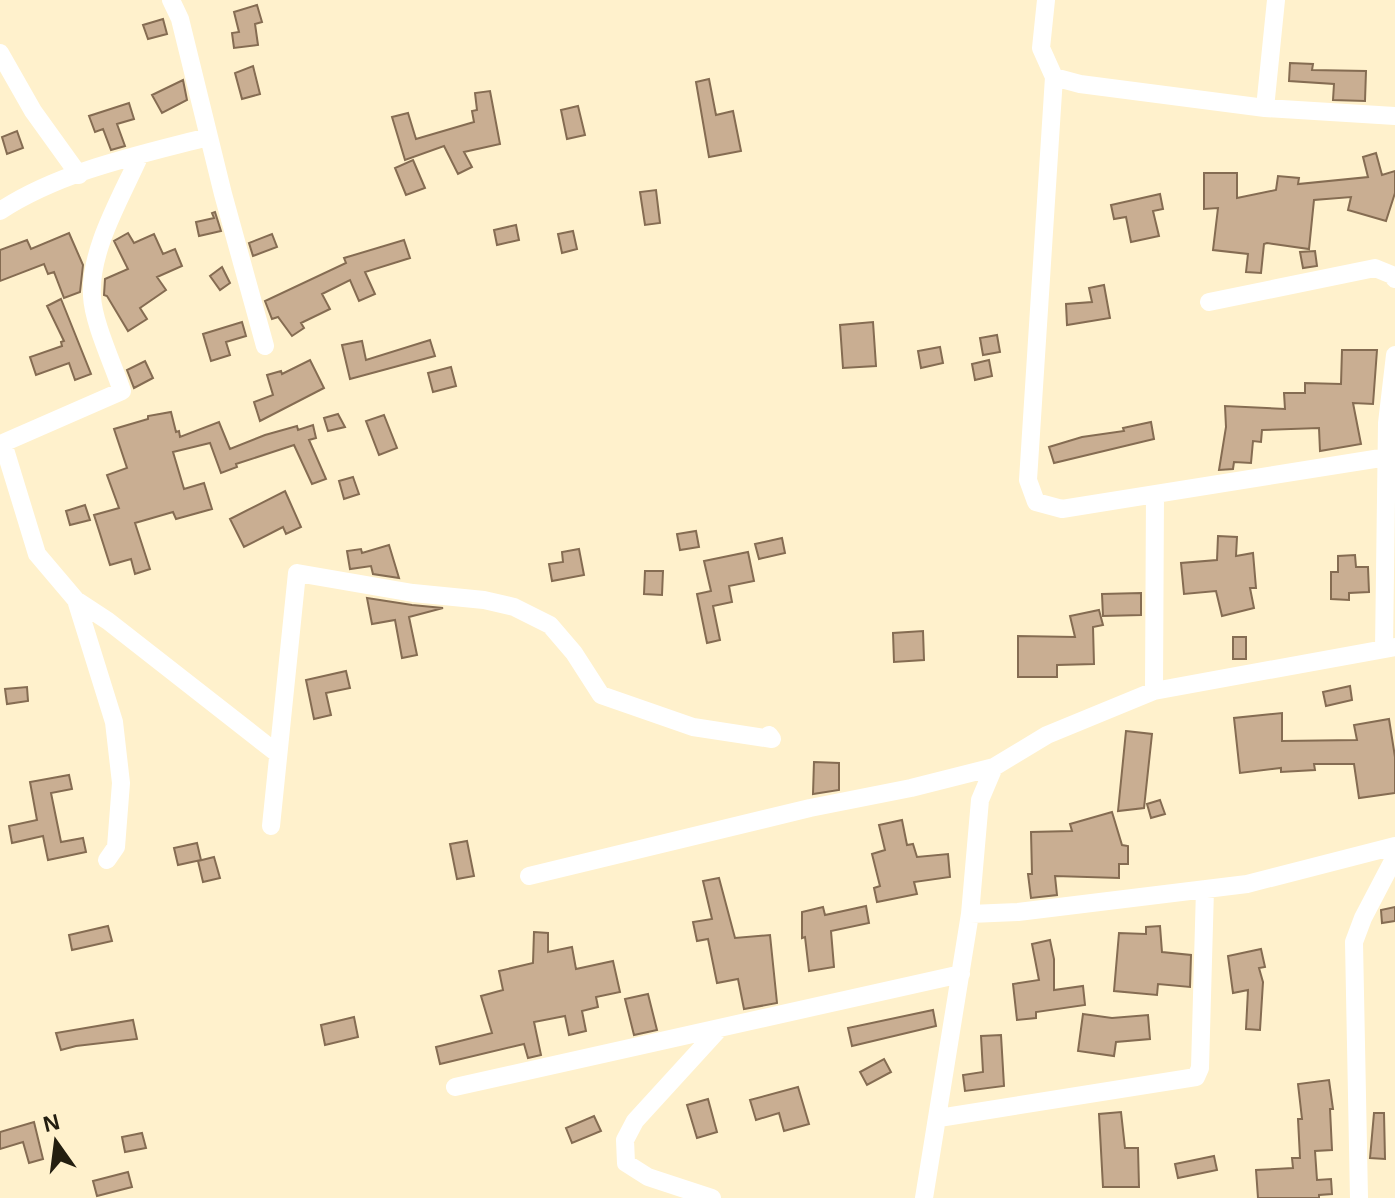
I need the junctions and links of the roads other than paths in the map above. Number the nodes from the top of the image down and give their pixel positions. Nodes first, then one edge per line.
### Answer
1 (171, 0) edge
2 (181, 0) edge
3 (1046, 0) edge
4 (1276, 0) edge
5 (180, 19) junction
6 (0, 53) edge
7 (1054, 77) junction
8 (1265, 108) junction
9 (1395, 116) edge
10 (208, 137) junction
11 (140, 155) junction
12 (79, 175) junction
13 (0, 211) edge
14 (1395, 279) edge
15 (1209, 302) dead end
16 (265, 346) dead end
17 (1395, 355) edge
18 (1387, 457) junction
19 (1155, 494) junction
20 (76, 600) junction
21 (1390, 648) edge
22 (1154, 691) junction
23 (769, 735) dead end
24 (278, 754) junction
25 (994, 767) junction
26 (271, 826) dead end
27 (1395, 846) edge
28 (1395, 857) edge
29 (107, 860) dead end
30 (529, 876) dead end
31 (1205, 889) junction
32 (970, 914) junction
33 (961, 974) junction
34 (720, 1028) junction
35 (455, 1087) dead end
36 (939, 1118) junction
37 (712, 1198) edge
38 (924, 1198) edge
39 (1359, 1198) edge

1 - 5 street
2 - 5 street
3 - 7 street
4 - 8 street
5 - 10 street
6 - 12 street
7 - 8 street
7 - 19 street
8 - 9 street
10 - 11 street
10 - 16 street
11 - 12 street
11 - 20 street
12 - 13 street
14 - 15 street
17 - 18 street
18 - 19 street
18 - 21 street
19 - 22 street
20 - 24 street
20 - 29 street
21 - 22 street
22 - 25 street
23 - 24 street
24 - 26 street
25 - 30 street
25 - 32 street
27 - 31 street
28 - 39 street
31 - 32 street
31 - 36 street
32 - 33 street
33 - 34 street
33 - 36 street
34 - 35 street
34 - 37 street
36 - 38 street

